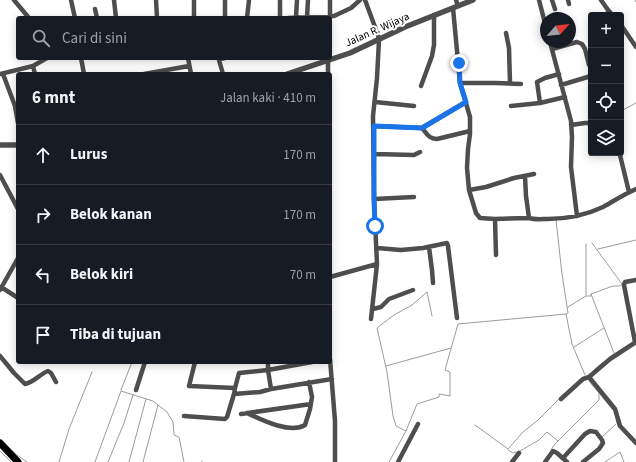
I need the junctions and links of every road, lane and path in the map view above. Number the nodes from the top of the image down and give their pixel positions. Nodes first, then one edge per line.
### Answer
1 (14, 0) edge
2 (71, 0) edge
3 (114, 0) edge
4 (156, 0) edge
5 (225, 0) edge
6 (249, 0) edge
7 (280, 0) edge
8 (297, 0) edge
9 (308, 0) edge
10 (330, 0) edge
11 (360, 0) edge
12 (365, 0) edge
13 (473, 0) edge
14 (539, 0) edge
15 (552, 0) edge
16 (601, 0) edge
17 (194, 1) dead end
18 (456, 5) edge
19 (95, 9) dead end
20 (555, 9) dead end
21 (542, 12) edge
22 (610, 12) edge
23 (434, 15) junction
24 (27, 16) edge
25 (74, 16) edge
26 (97, 16) edge
27 (116, 16) edge
28 (157, 16) edge
29 (194, 16) edge
30 (225, 16) edge
31 (247, 16) edge
32 (280, 16) edge
33 (296, 16) edge
34 (307, 16) edge
35 (330, 16) edge
36 (332, 16) edge
37 (624, 29) edge
38 (506, 33) dead end
39 (378, 40) junction
40 (636, 47) edge
41 (552, 49) joint
42 (332, 59) edge
43 (44, 60) edge
44 (81, 60) edge
45 (188, 60) edge
46 (220, 60) edge
47 (328, 60) edge
48 (588, 61) edge
49 (33, 66) junction
50 (189, 66) junction
51 (34, 72) edge
52 (84, 72) edge
53 (155, 72) edge
54 (190, 72) edge
55 (223, 72) edge
56 (293, 72) edge
57 (328, 72) edge
58 (2, 74) edge
59 (559, 74) junction
60 (588, 77) edge
61 (460, 83) junction
62 (510, 83) junction
63 (521, 84) dead end
64 (561, 85) junction
65 (421, 86) dead end
66 (565, 97) junction
67 (375, 102) junction
68 (466, 102) junction
69 (540, 103) junction
70 (414, 106) dead end
71 (511, 106) dead end
72 (16, 112) edge
73 (588, 123) edge
74 (571, 125) junction
75 (374, 126) junction
76 (422, 128) junction
77 (470, 131) junction
78 (0, 145) edge
79 (16, 145) edge
80 (420, 152) dead end
81 (374, 154) junction
82 (620, 156) edge
83 (534, 174) dead end
84 (0, 175) edge
85 (525, 176) junction
86 (636, 189) edge
87 (469, 190) junction
88 (629, 192) junction
89 (414, 197) dead end
90 (374, 199) junction
91 (16, 205) edge
92 (577, 216) junction
93 (529, 218) junction
94 (495, 219) junction
95 (429, 247) junction
96 (377, 248) junction
97 (496, 255) dead end
98 (16, 262) edge
99 (377, 264) junction
100 (332, 276) edge
101 (636, 280) edge
102 (432, 283) dead end
103 (1, 288) edge
104 (413, 290) dead end
105 (16, 297) edge
106 (373, 309) junction
107 (457, 318) dead end
108 (372, 319) dead end
109 (636, 342) edge
110 (0, 356) edge
111 (144, 364) edge
112 (195, 364) edge
113 (268, 364) edge
114 (301, 364) edge
115 (330, 364) edge
116 (268, 370) junction
117 (589, 377) junction
118 (332, 379) junction
119 (56, 382) dead end
120 (310, 382) junction
121 (235, 388) junction
122 (271, 389) junction
123 (136, 390) dead end
124 (234, 394) junction
125 (560, 399) dead end
126 (311, 404) junction
127 (247, 413) junction
128 (241, 414) dead end
129 (184, 416) dead end
130 (418, 424) dead end
131 (635, 440) edge
132 (0, 443) edge
133 (519, 453) dead end
134 (565, 460) edge
135 (18, 462) edge
136 (335, 462) edge
137 (398, 462) edge
138 (512, 462) edge
139 (545, 462) edge
140 (583, 462) edge

1 - 24 street
2 - 25 street
3 - 27 street
4 - 28 street
5 - 30 street
6 - 31 street
7 - 32 street
8 - 33 street
9 - 34 street
10 - 35 street
11 - 36 street
12 - 39 street
13 - 18 street, Jalan R. Wijaya
14 - 21 street
15 - 20 street
16 - 22 street
17 - 29 street
18 - 23 street, Jalan R. Wijaya
18 - 61 street
19 - 26 street
23 - 39 street, Jalan R. Wijaya
23 - 65 street
37 - 40 street
38 - 62 street
39 - 42 street, Jalan R. Wijaya
39 - 67 street
41 - 48 street
41 - 59 street
43 - 49 street
44 - 52 street
45 - 50 street
46 - 55 street
47 - 56 street, Jalan R. Wijaya
47 - 57 street
49 - 51 street
49 - 58 street
50 - 53 street
50 - 54 street
58 - 72 street
59 - 64 street
59 - 69 street
60 - 64 street
61 - 62 street
61 - 68 street
62 - 63 street
64 - 66 street
66 - 69 street
66 - 74 street
67 - 70 street
67 - 75 street
68 - 76 street
68 - 77 street
69 - 71 street
73 - 74 street
74 - 92 street
75 - 76 street
75 - 81 street
76 - 77 street
77 - 87 street
78 - 79 street
80 - 81 street
81 - 90 street
82 - 88 street
83 - 85 street
84 - 91 street
85 - 87 street
85 - 93 street
86 - 88 street
87 - 94 street
88 - 92 street
89 - 90 street
90 - 96 street
92 - 93 street
93 - 94 street
94 - 97 street
95 - 96 street
95 - 102 street
95 - 107 street
96 - 99 street
98 - 103 street
99 - 100 street
99 - 106 street
101 - 109 street
103 - 105 street
104 - 106 street
106 - 108 street
109 - 117 street
110 - 119 street
111 - 123 street
112 - 121 street
113 - 116 street
114 - 116 street
115 - 118 street
116 - 121 street
116 - 122 street
117 - 125 street
117 - 131 street
118 - 120 street
118 - 136 street
120 - 122 street
120 - 126 street
121 - 124 street
122 - 124 street
124 - 129 street
126 - 127 street
126 - 127 street
127 - 128 street
130 - 137 street
132 - 135 highway
133 - 138 street
134 - 139 street
134 - 140 street

